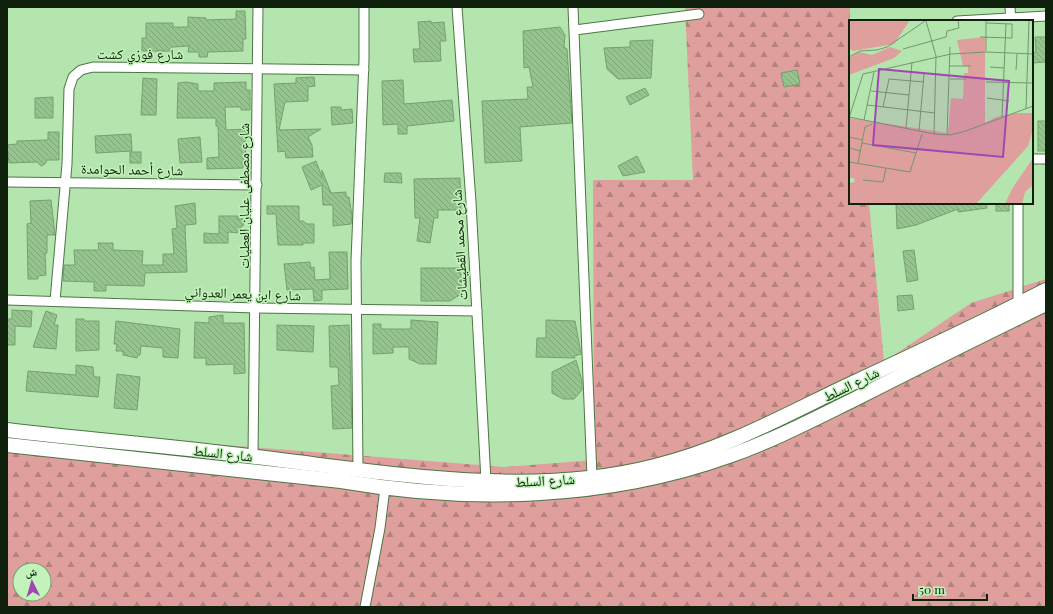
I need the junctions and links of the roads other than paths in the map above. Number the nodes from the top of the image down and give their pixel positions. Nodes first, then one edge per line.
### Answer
1 (258, 7) edge
2 (364, 7) edge
3 (457, 7) edge
4 (573, 7) edge
5 (1010, 7) edge
6 (699, 14) dead end
7 (1046, 16) edge
8 (1010, 20) edge
9 (575, 30) junction
10 (257, 68) junction
11 (364, 70) junction
12 (1033, 159) edge
13 (1046, 159) edge
14 (7, 182) edge
15 (66, 182) junction
16 (257, 185) junction
17 (1018, 204) edge
18 (1046, 290) edge
19 (7, 300) edge
20 (55, 301) junction
21 (1018, 304) junction
22 (1046, 304) edge
23 (256, 308) junction
24 (356, 310) junction
25 (477, 311) junction
26 (7, 430) edge
27 (7, 444) edge
28 (253, 456) junction
29 (358, 470) junction
30 (592, 477) junction
31 (486, 481) junction
32 (385, 488) junction
33 (365, 607) edge

1 - 10 street, شارع مصطفى عليان العطيات
2 - 11 street
3 - 25 street, شارع محمد القطيشات
4 - 9 street
5 - 8 street
6 - 9 street
7 - 8 street
9 - 30 street
10 - 11 street, شارع فوزي كشت
10 - 15 street, شارع فوزي كشت
10 - 16 street, شارع مصطفى عليان العطيات
11 - 24 street
12 - 13 street
14 - 15 street, شارع أحمد الحوامدة
15 - 16 street, شارع أحمد الحوامدة
15 - 20 street, شارع فوزي كشت
16 - 23 street, شارع مصطفى عليان العطيات
17 - 21 street
18 - 21 main road, شارع السلط
19 - 20 street, شارع ابن يعمر العدواني
20 - 23 street, شارع ابن يعمر العدواني
21 - 30 main road, شارع السلط
22 - 32 main road, شارع السلط
23 - 24 street, شارع ابن يعمر العدواني
23 - 28 street, شارع مصطفى عليان العطيات
24 - 25 street, شارع ابن يعمر العدواني
24 - 29 street
25 - 31 street, شارع محمد القطيشات
26 - 28 main road, شارع السلط
27 - 32 main road, شارع السلط
28 - 29 main road, شارع السلط
29 - 31 main road, شارع السلط
30 - 31 main road, شارع السلط
32 - 33 street

